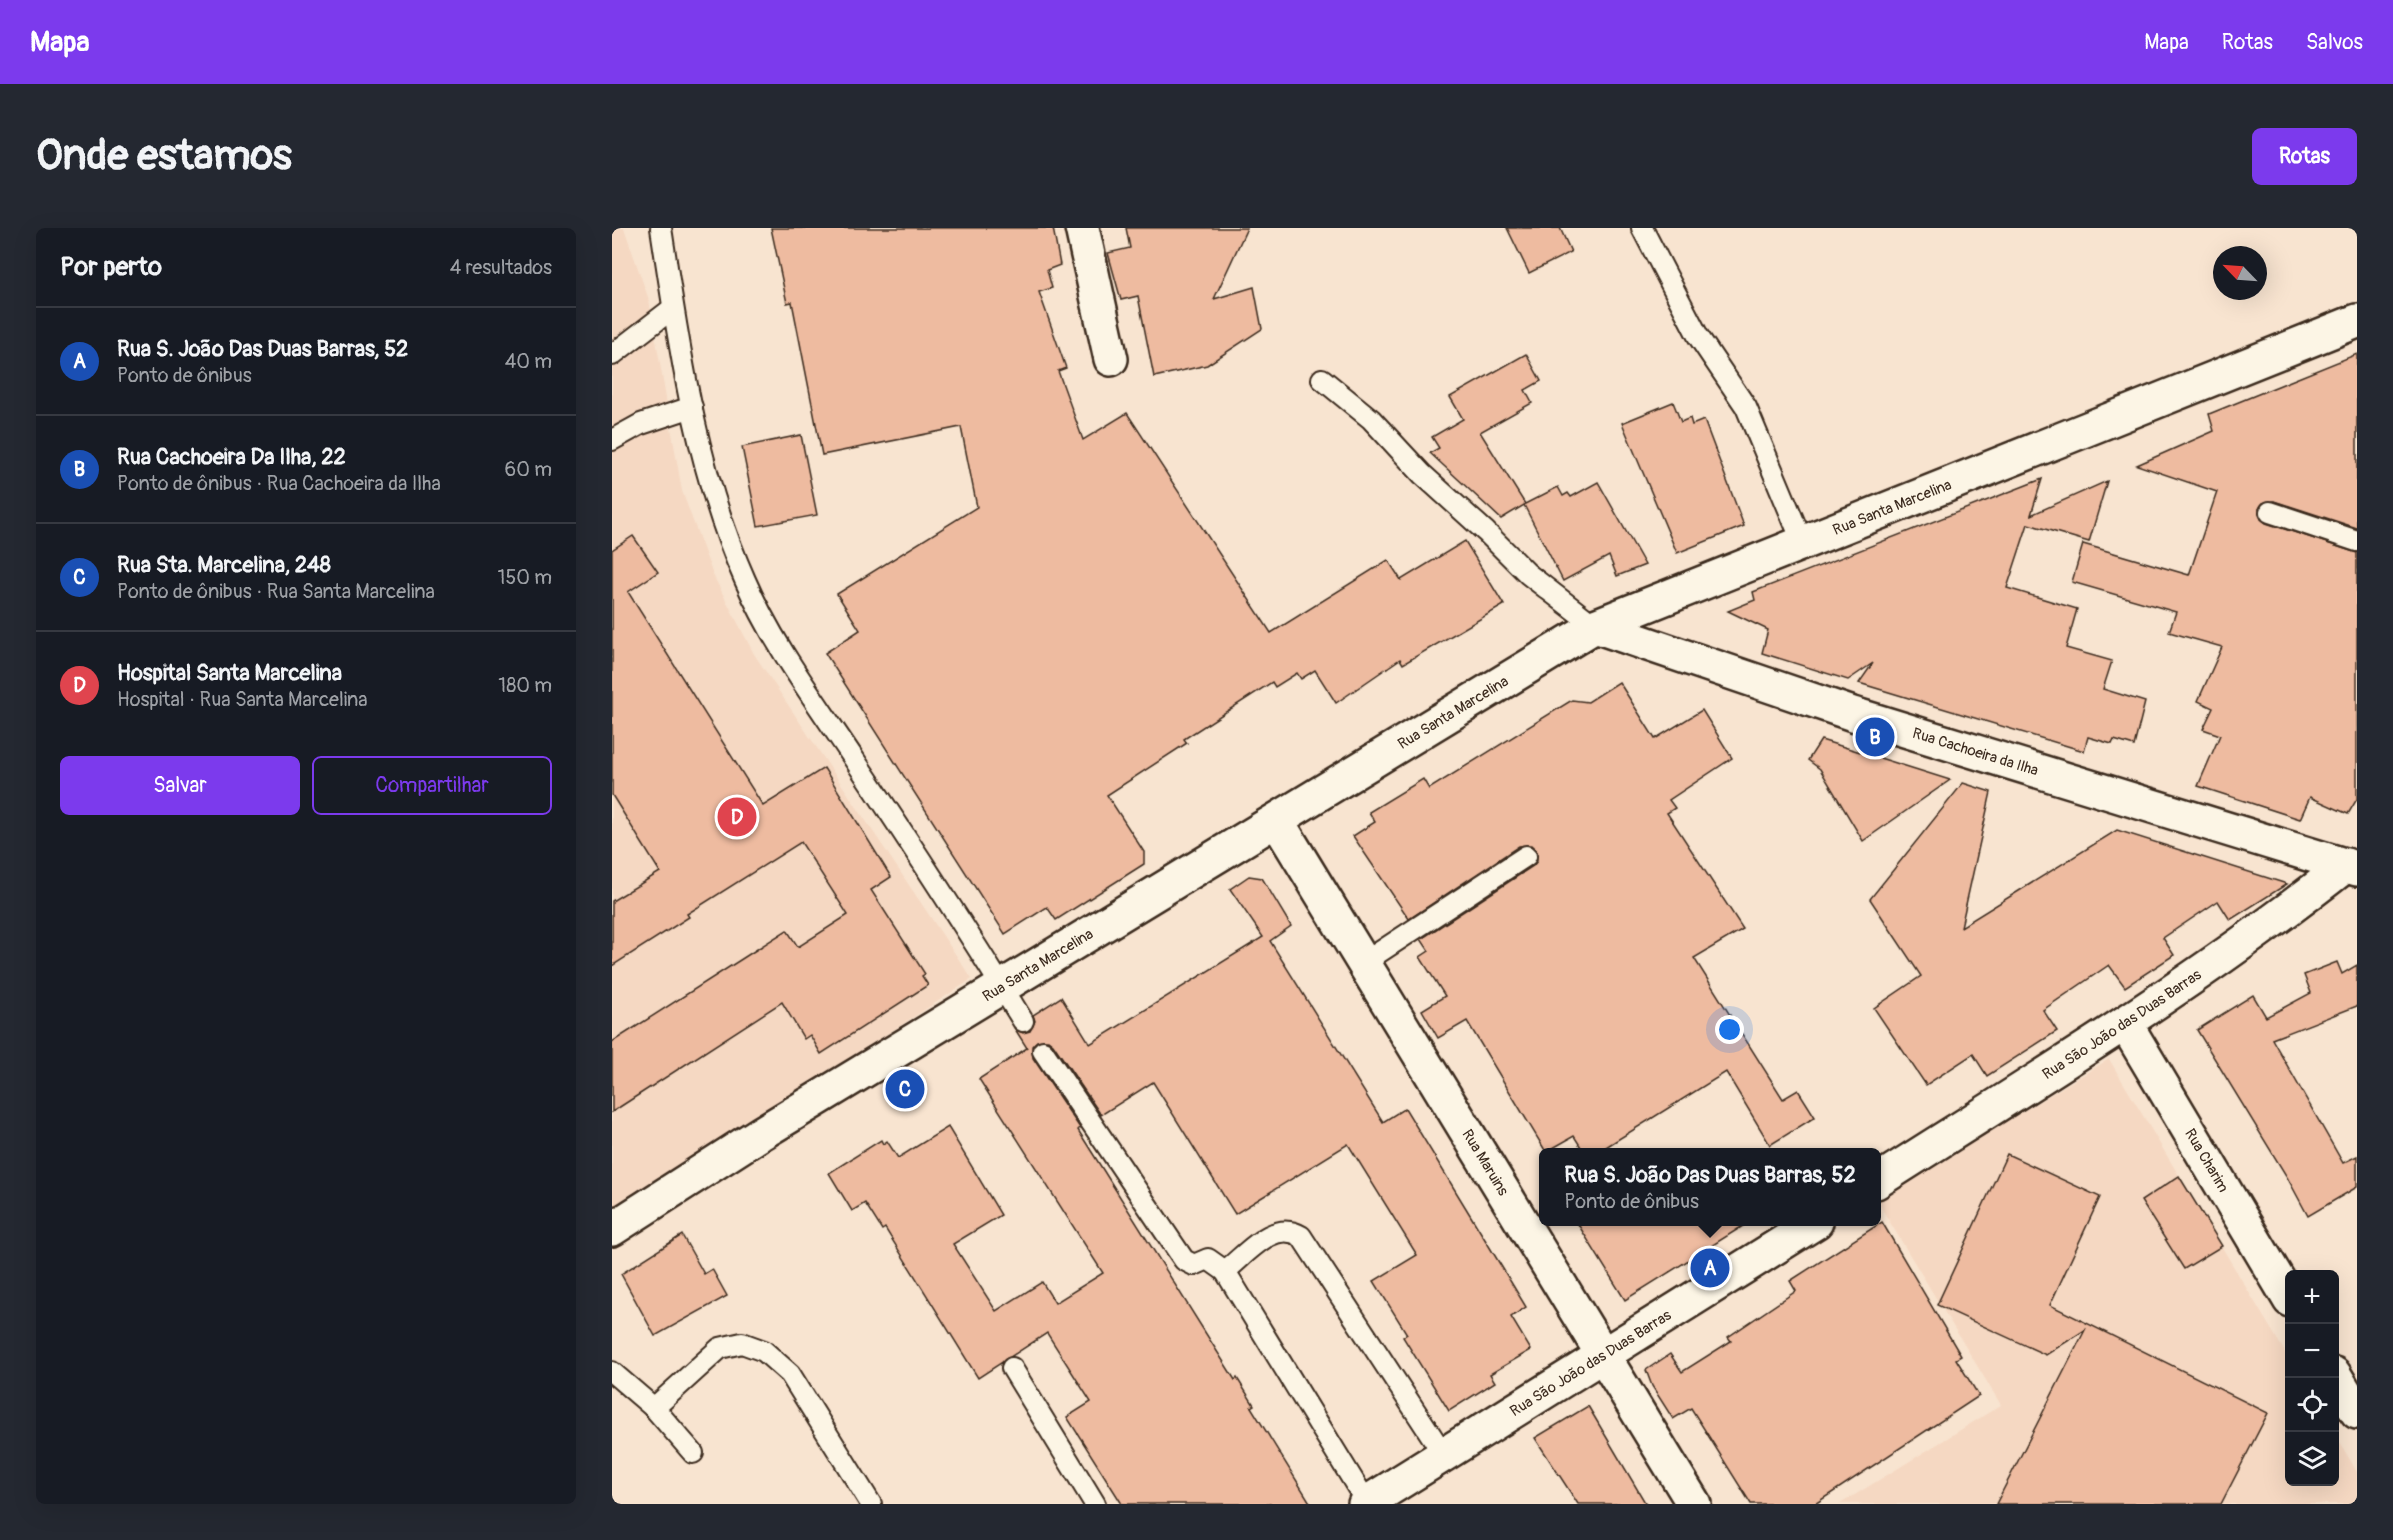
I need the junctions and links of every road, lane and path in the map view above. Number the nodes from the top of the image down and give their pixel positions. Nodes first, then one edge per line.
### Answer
1 (661, 228) edge
2 (1082, 228) edge
3 (1642, 228) edge
4 (673, 308) junction
5 (2357, 321) edge
6 (612, 355) edge
7 (1112, 359) dead end
8 (1322, 379) dead end
9 (692, 407) junction
10 (612, 440) edge
11 (2270, 512) dead end
12 (1802, 541) junction
13 (2357, 541) edge
14 (1595, 626) junction
15 (1276, 821) junction
16 (1526, 856) dead end
17 (2353, 862) edge
18 (1364, 963) junction
19 (1003, 988) junction
20 (1023, 1021) dead end
21 (2125, 1023) junction
22 (1043, 1051) dead end
23 (1881, 1179) edge
24 (1807, 1226) edge
25 (612, 1229) edge
26 (1225, 1271) junction
27 (2285, 1293) edge
28 (1604, 1355) junction
29 (1012, 1368) dead end
30 (612, 1372) edge
31 (2336, 1378) edge
32 (654, 1408) junction
33 (2357, 1412) edge
34 (693, 1453) dead end
35 (1444, 1455) junction
36 (1366, 1503) edge
37 (870, 1504) edge
38 (1095, 1504) edge
39 (1694, 1504) edge

1 - 4 lane
2 - 7 street
3 - 12 lane
4 - 6 lane
4 - 9 lane
5 - 12 street, Rua Santa Marcelina
8 - 14 lane
9 - 10 lane
9 - 19 lane
11 - 13 lane
12 - 14 street, Rua Santa Marcelina
14 - 15 street, Rua Santa Marcelina
14 - 17 street, Rua Cachoeira da Ilha
15 - 18 street, Rua Maruins
15 - 19 street, Rua Santa Marcelina
16 - 18 lane
17 - 21 street, Rua São João das Duas Barras
18 - 28 street, Rua Maruins
19 - 20 lane
19 - 25 street, Rua Santa Marcelina
21 - 23 street, Rua São João das Duas Barras
21 - 27 street, Rua Charim
22 - 26 lane
24 - 28 street, Rua São João das Duas Barras
26 - 35 lane
26 - 36 lane
28 - 35 street, Rua São João das Duas Barras
28 - 39 street, Rua Maruins
29 - 38 lane
30 - 32 lane
31 - 33 street
32 - 34 lane
32 - 37 lane
35 - 36 street, Rua São João das Duas Barras

